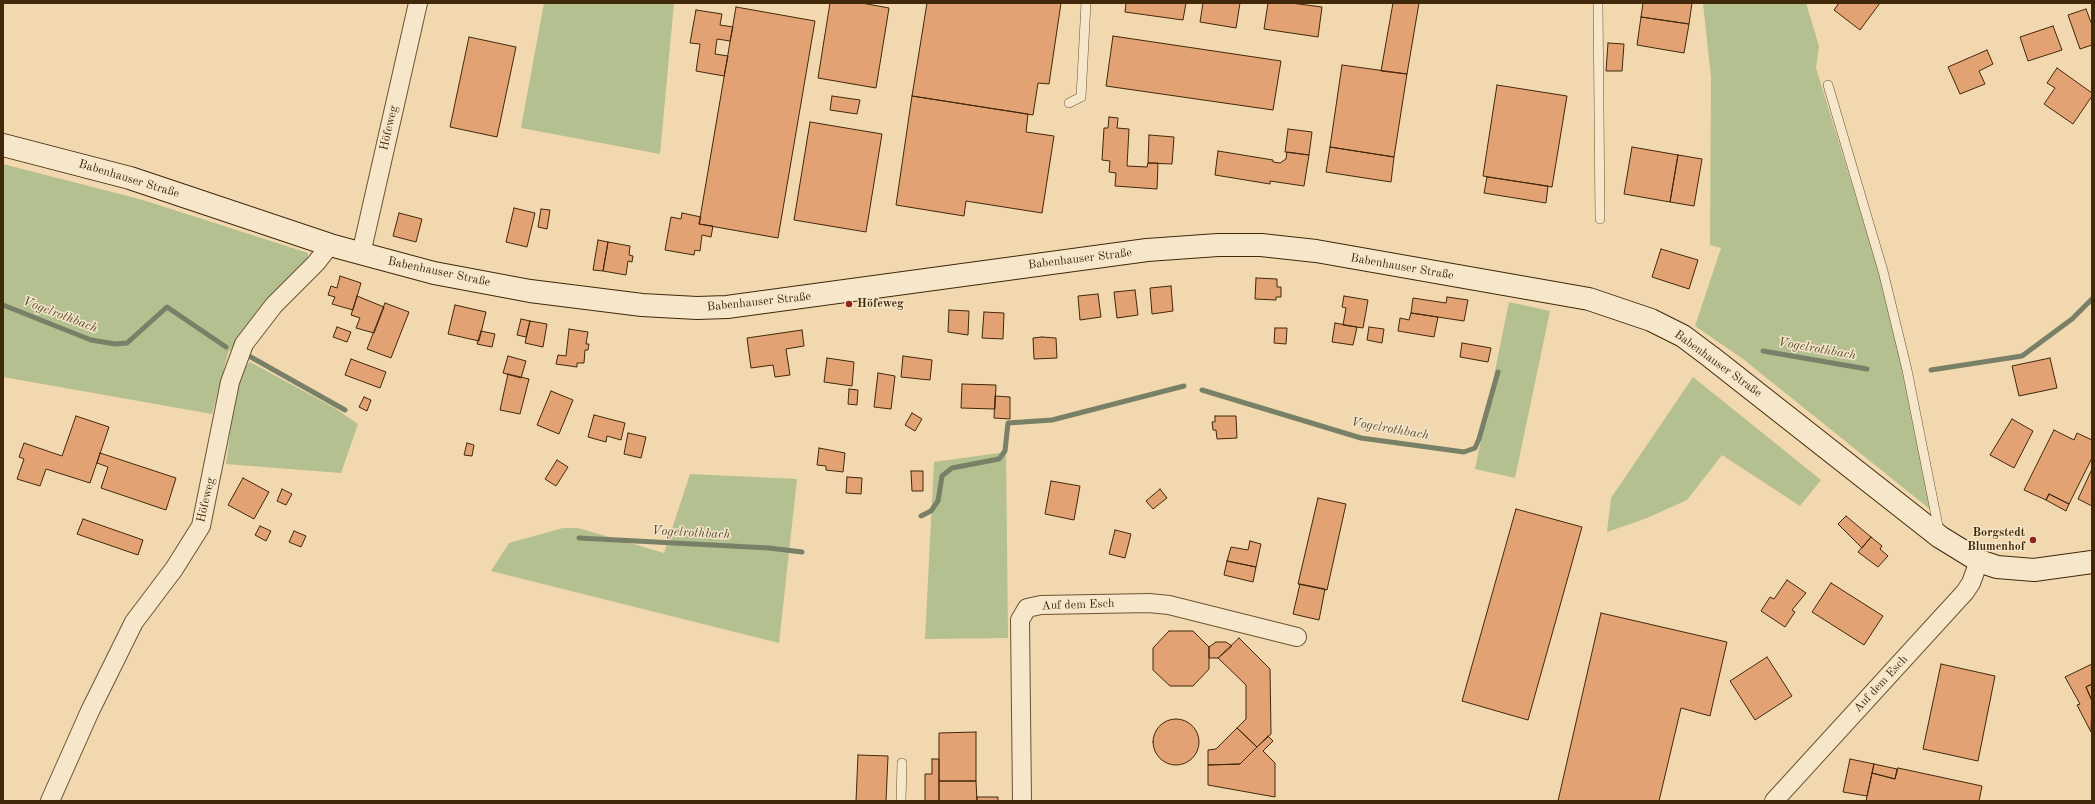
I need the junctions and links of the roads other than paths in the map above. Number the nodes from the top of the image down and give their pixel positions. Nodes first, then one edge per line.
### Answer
1 (418, 3) edge
2 (1086, 3) edge
3 (1598, 3) edge
4 (1828, 85) dead end
5 (1069, 103) dead end
6 (3, 145) edge
7 (1600, 219) dead end
8 (330, 245) junction
9 (361, 254) junction
10 (1940, 537) junction
11 (1979, 561) junction
12 (2092, 562) edge
13 (1297, 637) dead end
14 (902, 763) dead end
15 (50, 801) edge
16 (901, 801) edge
17 (1022, 801) edge
18 (1774, 801) edge

1 - 9 street, Höfeweg
2 - 5 lane
3 - 7 lane
4 - 10 lane
6 - 8 main road, Babenhauser Straße
8 - 9 main road, Babenhauser Straße
8 - 15 street, Höfeweg
9 - 10 main road, Babenhauser Straße
10 - 11 main road, Babenhauser Straße
11 - 12 main road, Babenhauser Straße
11 - 18 street, Auf dem Esch
13 - 17 street, Auf dem Esch
14 - 16 lane

